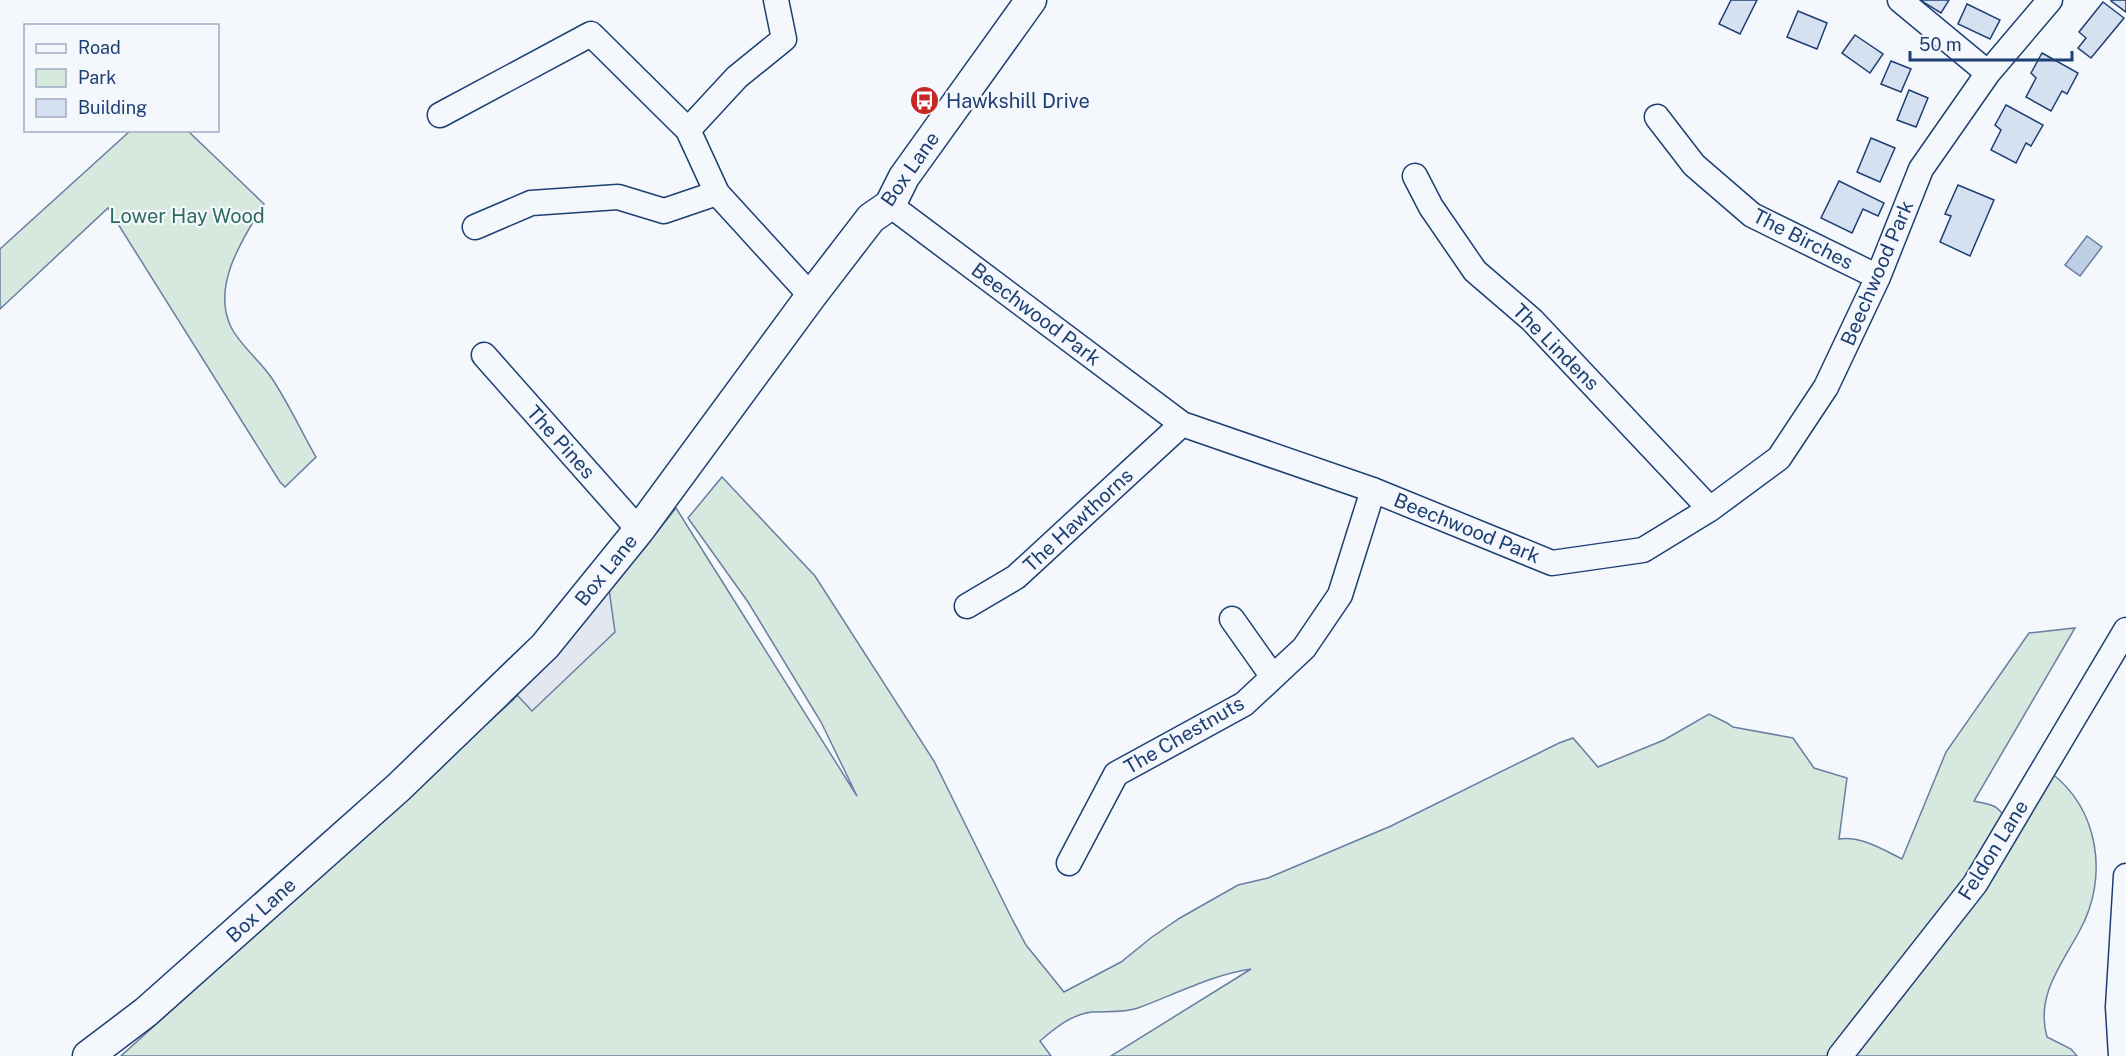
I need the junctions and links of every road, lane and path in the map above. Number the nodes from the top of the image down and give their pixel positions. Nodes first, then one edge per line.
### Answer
1 (776, 0) edge
2 (1031, 0) edge
3 (1900, 0) edge
4 (2050, 0) edge
5 (1988, 73) junction
6 (440, 116) dead end
7 (1657, 117) dead end
8 (688, 130) junction
9 (1415, 176) dead end
10 (717, 193) junction
11 (890, 206) junction
12 (475, 227) dead end
13 (1878, 277) junction
14 (811, 296) junction
15 (484, 355) dead end
16 (1182, 424) junction
17 (1373, 490) junction
18 (1710, 509) junction
19 (639, 530) junction
20 (967, 606) dead end
21 (1232, 619) dead end
22 (2126, 630) edge
23 (1273, 677) junction
24 (1069, 862) dead end
25 (2126, 876) edge
26 (88, 1056) edge
27 (1840, 1056) edge
28 (2121, 1056) edge

1 - 8 street
2 - 11 main road, Box Lane
3 - 5 street
4 - 5 street, Beechwood Park
5 - 13 street, Beechwood Park
6 - 8 street
7 - 13 street, The Birches
8 - 10 street
9 - 18 street, The Lindens
10 - 12 street
10 - 14 street
11 - 14 main road, Box Lane
11 - 16 street, Beechwood Park
13 - 18 street, Beechwood Park
14 - 19 main road, Box Lane
15 - 19 street, The Pines
16 - 17 street, Beechwood Park
16 - 20 street, The Hawthorns
17 - 18 street, Beechwood Park
17 - 23 street, The Chestnuts
19 - 26 main road, Box Lane
21 - 23 street
22 - 27 street, Feldon Lane
23 - 24 street, The Chestnuts
25 - 28 street

